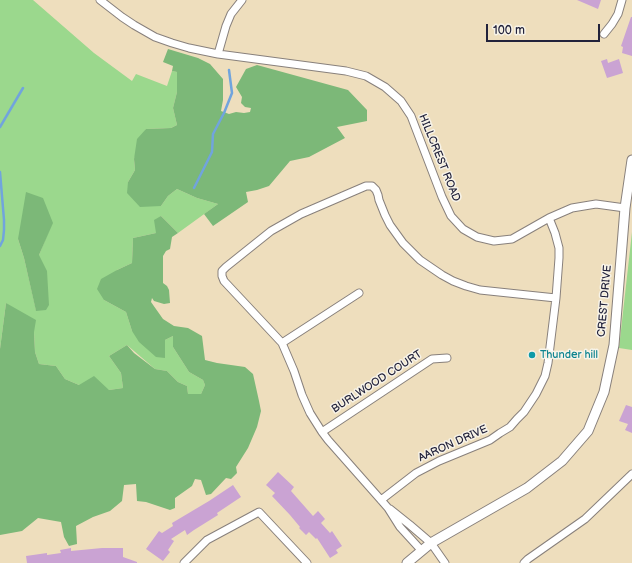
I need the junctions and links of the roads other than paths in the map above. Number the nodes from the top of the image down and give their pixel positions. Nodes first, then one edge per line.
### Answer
1 (100, 0) edge
2 (242, 0) edge
3 (622, 0) edge
4 (604, 34) dead end
5 (218, 54) junction
6 (632, 160) edge
7 (625, 208) junction
8 (549, 218) junction
9 (359, 293) dead end
10 (556, 298) junction
11 (282, 343) junction
12 (447, 358) dead end
13 (322, 432) junction
14 (632, 474) edge
15 (382, 500) junction
16 (388, 508) junction
17 (406, 522) junction
18 (400, 527) junction
19 (431, 543) junction
20 (421, 550) junction
21 (184, 563) edge
22 (307, 563) edge
23 (407, 563) edge
24 (446, 563) edge
25 (524, 563) edge

1 - 5 street, HILLCREST ROAD
2 - 5 street
3 - 4 street
5 - 8 street, HILLCREST ROAD
6 - 7 street, CREST DRIVE
7 - 8 street, HILLCREST ROAD
7 - 19 street, CREST DRIVE
8 - 10 street, AARON DRIVE
9 - 11 street
10 - 11 street
10 - 15 street, AARON DRIVE
11 - 13 street
12 - 13 street, BURLWOOD COURT
13 - 15 street
14 - 25 street
15 - 16 street
16 - 17 street
16 - 18 street
17 - 18 street
17 - 19 street
18 - 20 street
19 - 20 street, CREST DRIVE
19 - 24 street
20 - 23 street, CREST DRIVE
21 - 22 street

